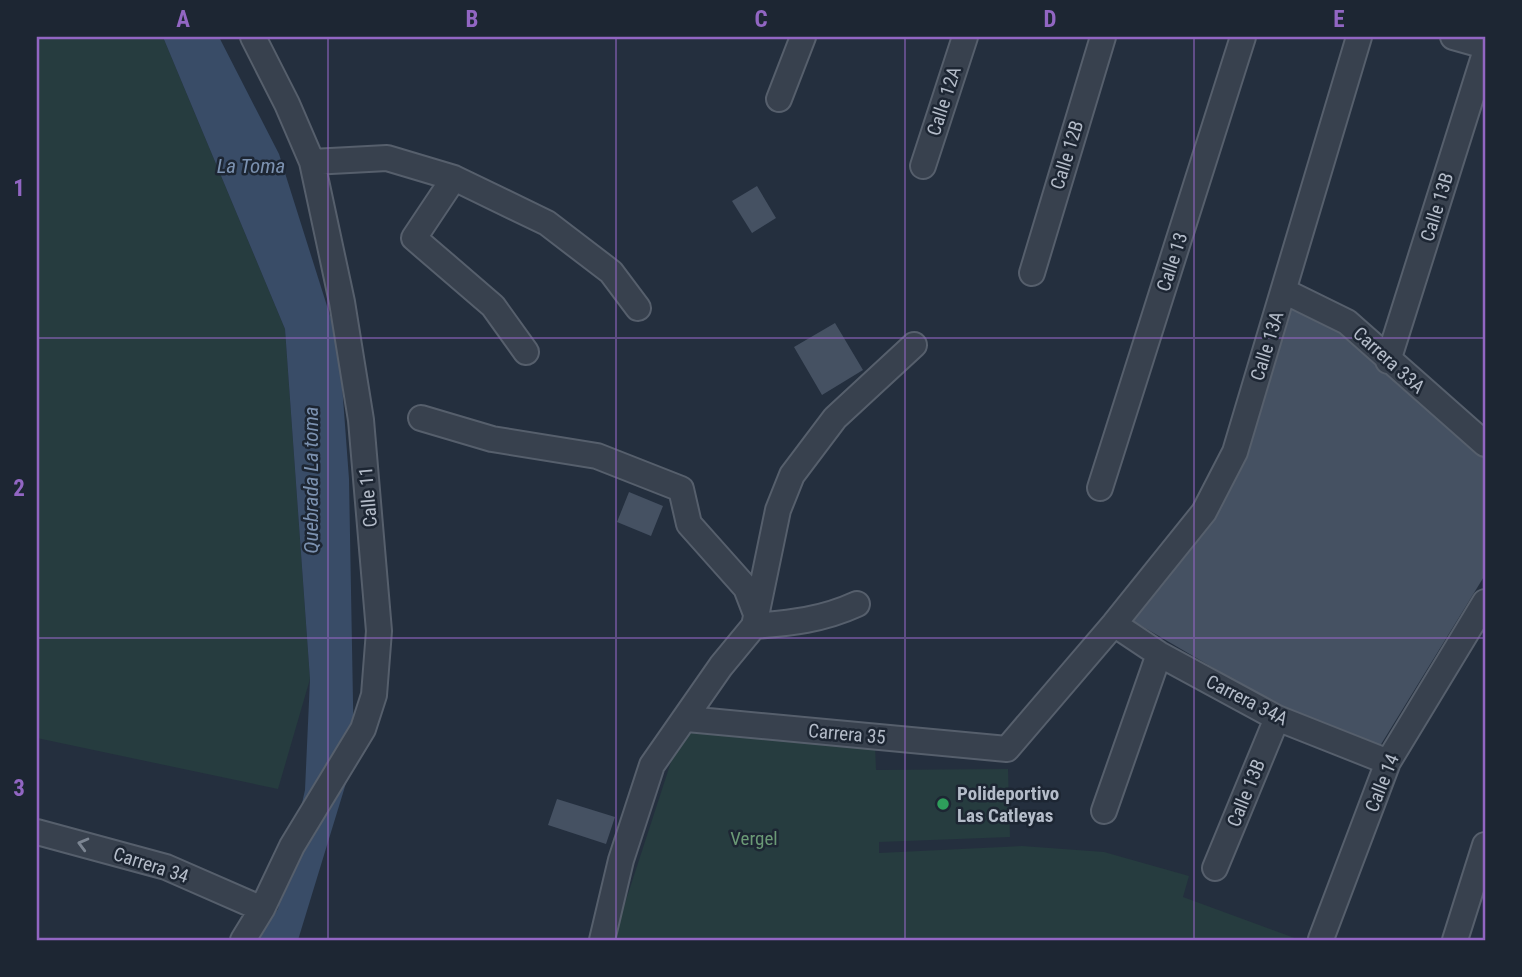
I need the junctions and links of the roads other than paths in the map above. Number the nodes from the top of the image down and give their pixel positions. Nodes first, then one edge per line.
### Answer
1 (253, 37) edge
2 (803, 37) edge
3 (965, 37) edge
4 (1103, 37) edge
5 (1243, 37) edge
6 (1359, 37) edge
7 (1453, 37) edge
8 (1485, 47) edge
9 (1485, 53) edge
10 (779, 99) dead end
11 (312, 162) junction
12 (923, 166) dead end
13 (454, 178) junction
14 (1032, 273) dead end
15 (1284, 291) junction
16 (638, 307) dead end
17 (914, 345) dead end
18 (526, 352) dead end
19 (1388, 361) junction
20 (421, 418) dead end
21 (1484, 439) edge
22 (1100, 488) dead end
23 (1485, 602) edge
24 (857, 604) dead end
25 (755, 620) junction
26 (1114, 624) junction
27 (1159, 654) junction
28 (1277, 718) junction
29 (687, 719) junction
30 (1388, 762) junction
31 (1104, 811) dead end
32 (37, 832) edge
33 (1485, 845) edge
34 (1215, 868) dead end
35 (262, 909) junction
36 (1321, 939) edge
37 (243, 940) edge
38 (602, 940) edge
39 (1455, 940) edge

1 - 11 street, Calle 11
2 - 10 street
3 - 12 street, Calle 12A
4 - 14 street, Calle 12B
5 - 22 street, Calle 13
6 - 15 street, Calle 13A
7 - 8 street
9 - 19 street, Calle 13B
11 - 13 street
11 - 35 street, Calle 11
13 - 16 street
13 - 18 street
15 - 19 street, Carrera 33A
15 - 26 street, Calle 13A
17 - 25 street
19 - 21 street, Carrera 33A
20 - 25 street
23 - 30 street, Calle 14
24 - 25 street
25 - 29 street
26 - 27 street, Carrera 34A
26 - 29 street, Carrera 35
27 - 28 street, Carrera 34A
27 - 31 street
28 - 30 street, Carrera 34A
28 - 34 street, Calle 13B
29 - 38 street
30 - 36 street, Calle 14
35 -> 32 street, Carrera 34
33 - 39 street
35 - 37 street, Calle 11

